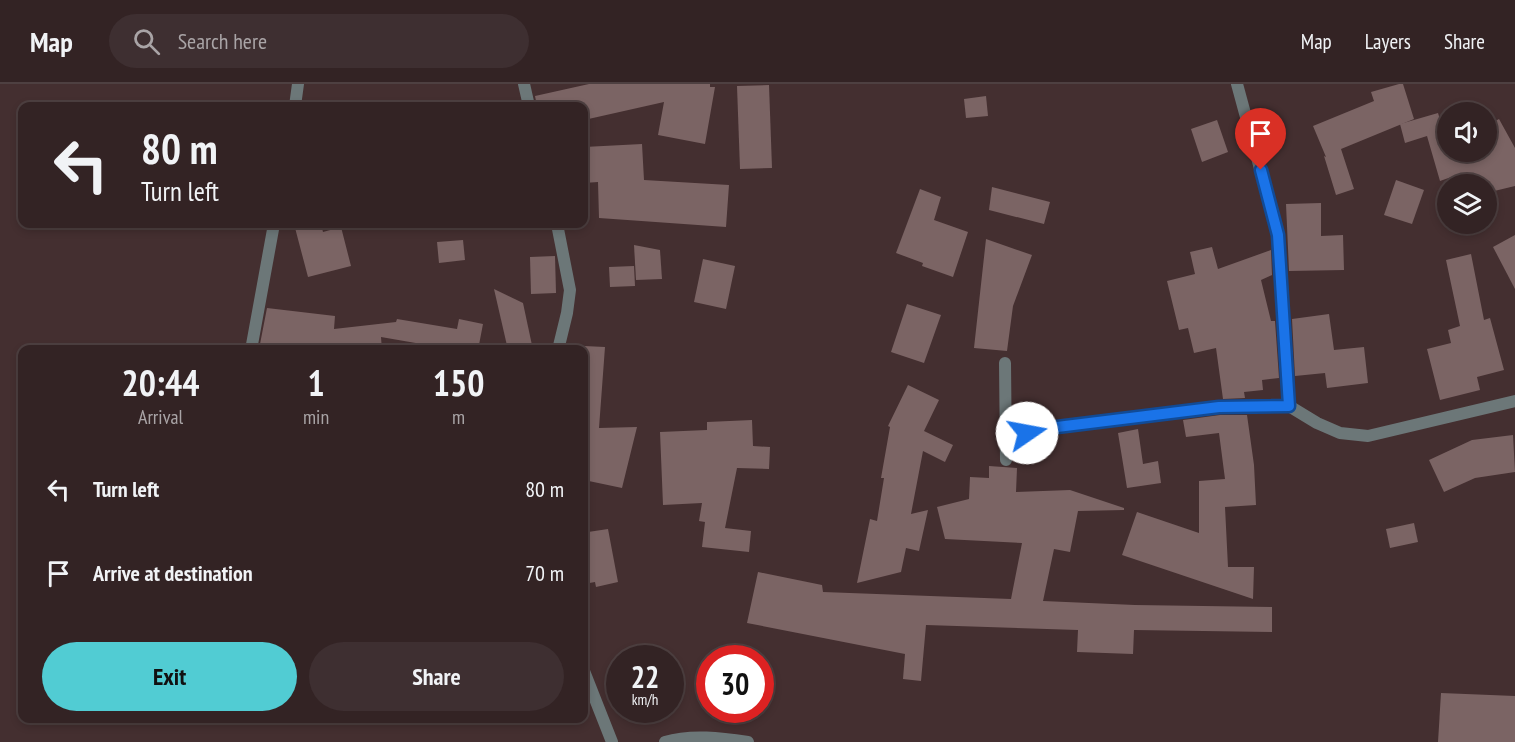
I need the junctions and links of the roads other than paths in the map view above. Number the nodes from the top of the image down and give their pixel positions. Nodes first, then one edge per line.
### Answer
1 (298, 84) edge
2 (524, 84) edge
3 (1237, 84) edge
4 (296, 102) edge
5 (528, 102) edge
6 (273, 228) edge
7 (558, 228) edge
8 (252, 345) edge
9 (559, 345) edge
10 (1005, 363) dead end
11 (1515, 401) edge
12 (1289, 406) junction
13 (1006, 438) junction
14 (1006, 459) dead end
15 (588, 681) edge
16 (612, 742) edge
17 (665, 742) edge
18 (748, 742) edge

1 - 4 street
2 - 5 street
3 - 12 street
6 - 8 street
7 - 9 street
10 - 13 street
11 - 12 street
12 - 13 street
13 - 14 street
15 - 16 street
17 - 18 street

